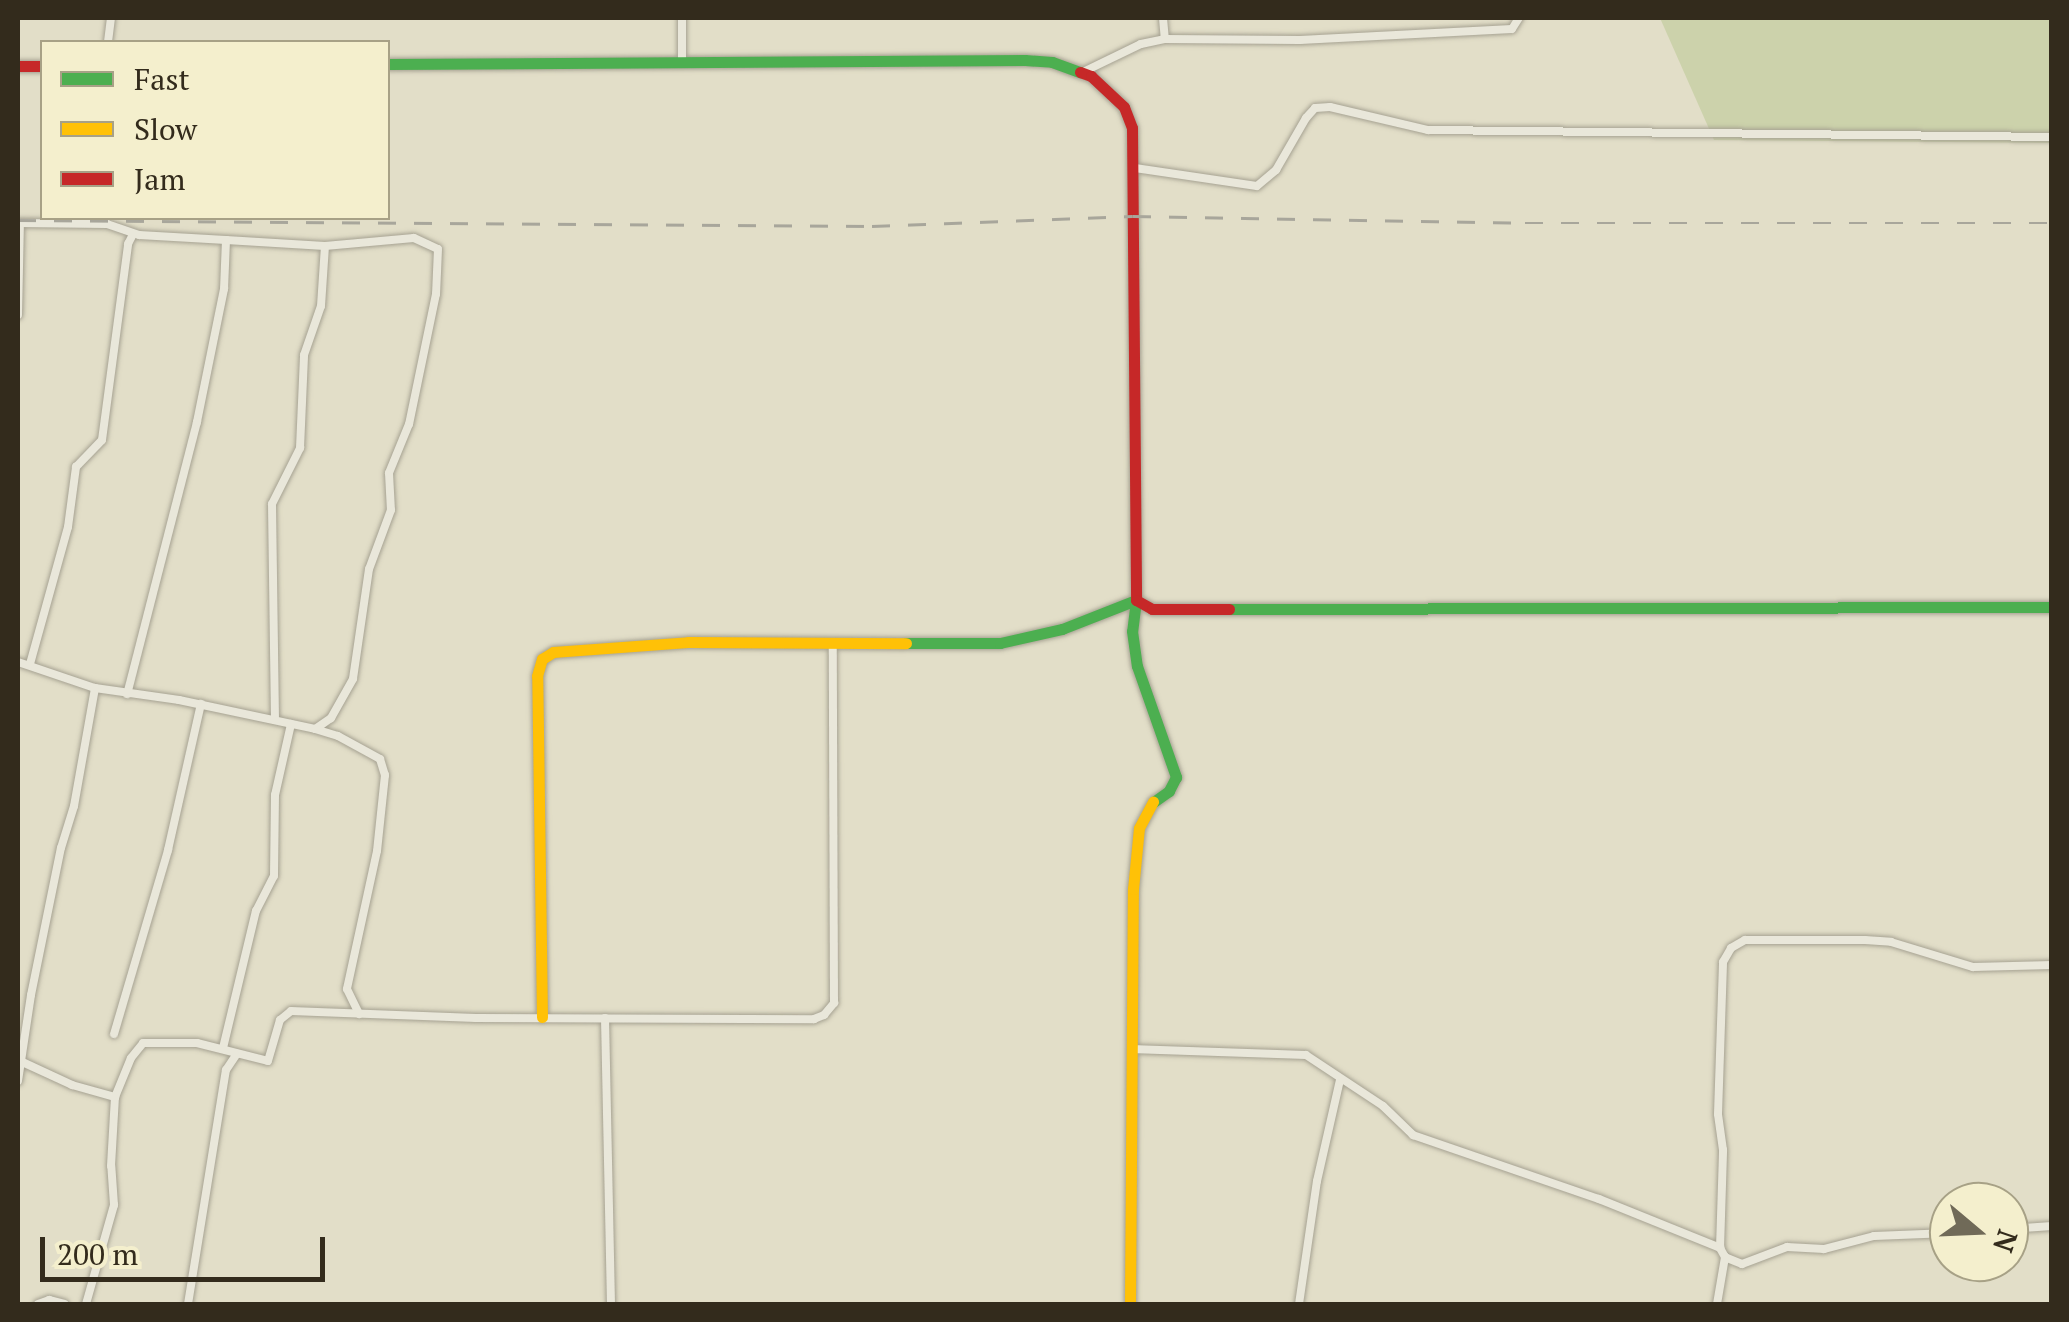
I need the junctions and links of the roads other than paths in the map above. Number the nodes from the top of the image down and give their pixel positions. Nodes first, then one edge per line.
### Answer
1 (682, 18) edge
2 (1163, 18) edge
3 (1519, 18) edge
4 (1165, 39) junction
5 (682, 63) junction
6 (390, 64) edge
7 (1084, 72) junction
8 (2052, 137) edge
9 (1135, 168) junction
10 (19, 224) edge
11 (133, 234) junction
12 (226, 240) junction
13 (325, 246) junction
14 (18, 315) edge
15 (1136, 600) junction
16 (2052, 607) edge
17 (833, 642) junction
18 (18, 662) edge
19 (30, 664) junction
20 (95, 688) junction
21 (126, 694) junction
22 (201, 704) junction
23 (275, 720) junction
24 (291, 724) junction
25 (315, 729) junction
26 (2052, 965) edge
27 (359, 1014) junction
28 (542, 1018) junction
29 (605, 1018) junction
30 (114, 1034) dead end
31 (223, 1048) junction
32 (1131, 1049) junction
33 (236, 1054) junction
34 (19, 1060) edge
35 (1340, 1080) junction
36 (18, 1081) edge
37 (115, 1097) junction
38 (1929, 1234) edge
39 (1722, 1252) junction
40 (38, 1304) edge
41 (64, 1304) edge
42 (86, 1304) edge
43 (188, 1304) edge
44 (610, 1304) edge
45 (1130, 1304) edge
46 (1299, 1304) edge
47 (1717, 1304) edge

1 - 5 street
2 - 4 street
3 - 4 street
4 - 7 street
5 - 6 street
5 - 7 street
7 - 9 street
8 - 9 street
9 - 15 street
10 - 11 street
10 - 14 street
11 - 12 street
11 - 19 street
12 - 13 street
12 - 21 street
13 - 23 street
13 - 25 street
15 - 16 street
15 - 17 street
15 - 32 street
17 - 28 street
17 - 29 street
18 - 19 street
19 - 20 street
20 - 21 street
20 - 34 street
21 - 22 street
22 - 23 street
22 - 30 street
23 - 24 street
24 - 25 street
24 - 31 street
25 - 27 street
26 - 39 street
27 - 28 street
27 - 33 street
28 - 29 street
29 - 44 street
31 - 33 street
31 - 37 street
32 - 35 street
32 - 45 street
33 - 43 street
34 - 36 street
34 - 37 street
35 - 39 street
35 - 46 street
37 - 42 street
38 - 39 street
39 - 47 street
40 - 41 street

